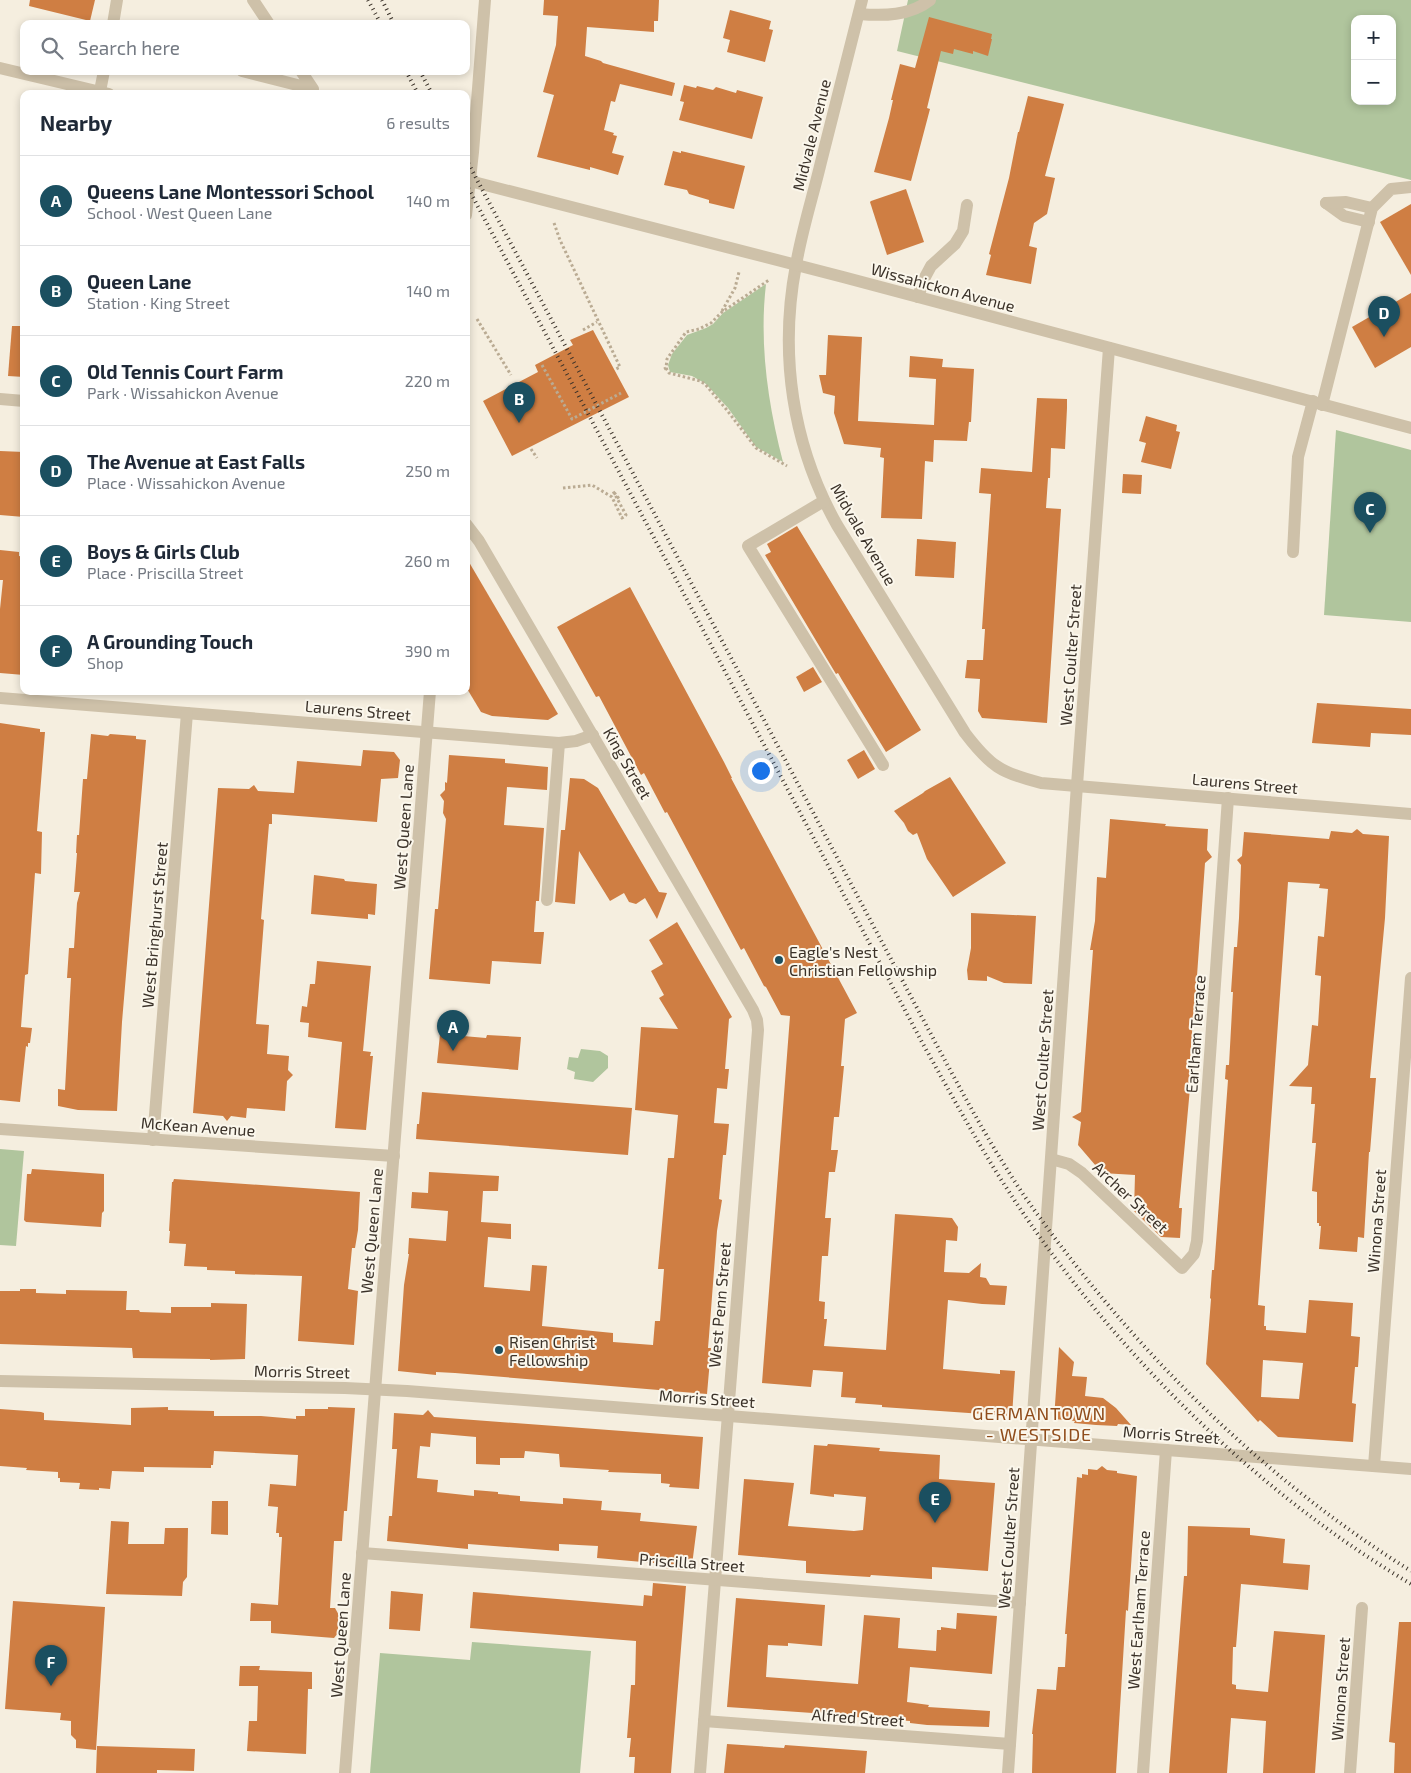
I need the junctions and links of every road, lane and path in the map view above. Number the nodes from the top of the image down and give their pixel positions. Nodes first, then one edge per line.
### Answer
1 (117, 0) edge
2 (253, 0) edge
3 (485, 0) edge
4 (862, 0) edge
5 (930, 0) edge
6 (859, 14) junction
7 (114, 20) edge
8 (266, 20) edge
9 (0, 68) edge
10 (20, 73) edge
11 (29, 75) edge
12 (104, 75) edge
13 (256, 75) edge
14 (303, 75) edge
15 (92, 90) edge
16 (105, 90) edge
17 (307, 90) edge
18 (313, 90) edge
19 (470, 169) edge
20 (470, 182) edge
21 (1411, 187) edge
22 (967, 205) dead end
23 (1372, 208) junction
24 (554, 222) dead end
25 (1369, 222) junction
26 (796, 265) junction
27 (738, 272) dead end
28 (768, 280) dead end
29 (918, 297) junction
30 (722, 312) junction
31 (477, 319) dead end
32 (598, 322) junction
33 (583, 330) dead end
34 (1110, 348) junction
35 (542, 365) dead end
36 (616, 369) dead end
37 (511, 375) dead end
38 (621, 393) dead end
39 (0, 399) edge
40 (20, 401) edge
41 (1317, 403) junction
42 (1411, 428) edge
43 (531, 449) dead end
44 (537, 458) dead end
45 (787, 466) dead end
46 (563, 488) dead end
47 (620, 500) dead end
48 (824, 501) junction
49 (470, 529) edge
50 (1293, 552) dead end
51 (430, 695) edge
52 (0, 698) edge
53 (187, 713) junction
54 (427, 732) junction
55 (593, 736) junction
56 (559, 743) junction
57 (883, 765) dead end
58 (1077, 786) junction
59 (1228, 798) junction
60 (1411, 814) edge
61 (547, 900) dead end
62 (1411, 978) edge
63 (757, 1020) joint
64 (0, 1129) edge
65 (153, 1140) junction
66 (394, 1156) junction
67 (1051, 1159) junction
68 (1182, 1268) joint
69 (0, 1381) edge
70 (375, 1389) junction
71 (727, 1416) junction
72 (1031, 1439) junction
73 (1166, 1450) junction
74 (1374, 1466) junction
75 (1411, 1469) edge
76 (362, 1553) junction
77 (714, 1580) junction
78 (1020, 1603) junction
79 (1362, 1608) dead end
80 (704, 1721) junction
81 (1010, 1744) junction
82 (345, 1773) edge
83 (700, 1773) edge
84 (1008, 1773) edge
85 (1143, 1773) edge
86 (1350, 1773) edge

1 - 7 street
2 - 8 street
3 - 19 street
4 - 6 street, Midvale Avenue
5 - 6 street
6 - 26 street, Midvale Avenue
9 - 10 street
11 - 15 street
12 - 16 street
13 - 17 street
14 - 18 street
20 - 26 street, Wissahickon Avenue
21 - 23 street
22 - 29 street
23 - 25 street
23 - 25 street
24 - 32 path
25 - 41 street
26 - 29 street, Wissahickon Avenue
26 - 48 street, Midvale Avenue
27 - 30 path
28 - 30 path
29 - 34 street, Wissahickon Avenue
30 - 45 path
31 - 37 path
32 - 33 path
32 - 36 path
34 - 41 street, Wissahickon Avenue
34 - 58 street, West Coulter Street
35 - 38 path
39 - 40 street
41 - 42 street, Wissahickon Avenue
41 - 50 street
43 - 44 path
46 - 47 path
48 - 57 street
48 - 58 street, Midvale Avenue
49 - 55 street, King Street
51 - 54 street, West Queen Lane
52 - 53 street, Laurens Street
53 - 54 street, Laurens Street
53 - 65 street, West Bringhurst Street
54 - 56 street, Laurens Street
54 - 66 street, West Queen Lane
55 - 56 street, Laurens Street
55 - 63 street, King Street
56 - 61 street
58 - 59 street, Laurens Street
58 - 67 street, West Coulter Street
59 - 60 street, Laurens Street
59 - 68 street, Earlham Terrace
62 - 74 street, Winona Street
63 - 71 street, West Penn Street
64 - 65 street, McKean Avenue
65 - 66 street, McKean Avenue
66 - 70 street, West Queen Lane
67 - 68 street, Archer Street
67 - 72 street, West Coulter Street
69 - 70 street, Morris Street
70 - 71 street, Morris Street
70 - 76 street, West Queen Lane
71 - 72 street, Morris Street
71 - 77 street, West Penn Street
72 - 73 street, Morris Street
72 - 78 street, West Coulter Street
73 - 74 street, Morris Street
73 - 85 street, West Earlham Terrace
74 - 75 street, Morris Street
76 - 77 street, Priscilla Street
76 - 82 street, West Queen Lane
77 - 78 street, Priscilla Street
77 - 80 street, West Penn Street
78 - 81 street, West Coulter Street
79 - 86 street, Winona Street
80 - 81 street, Alfred Street
80 - 83 street, West Penn Street
81 - 84 street, West Coulter Street

